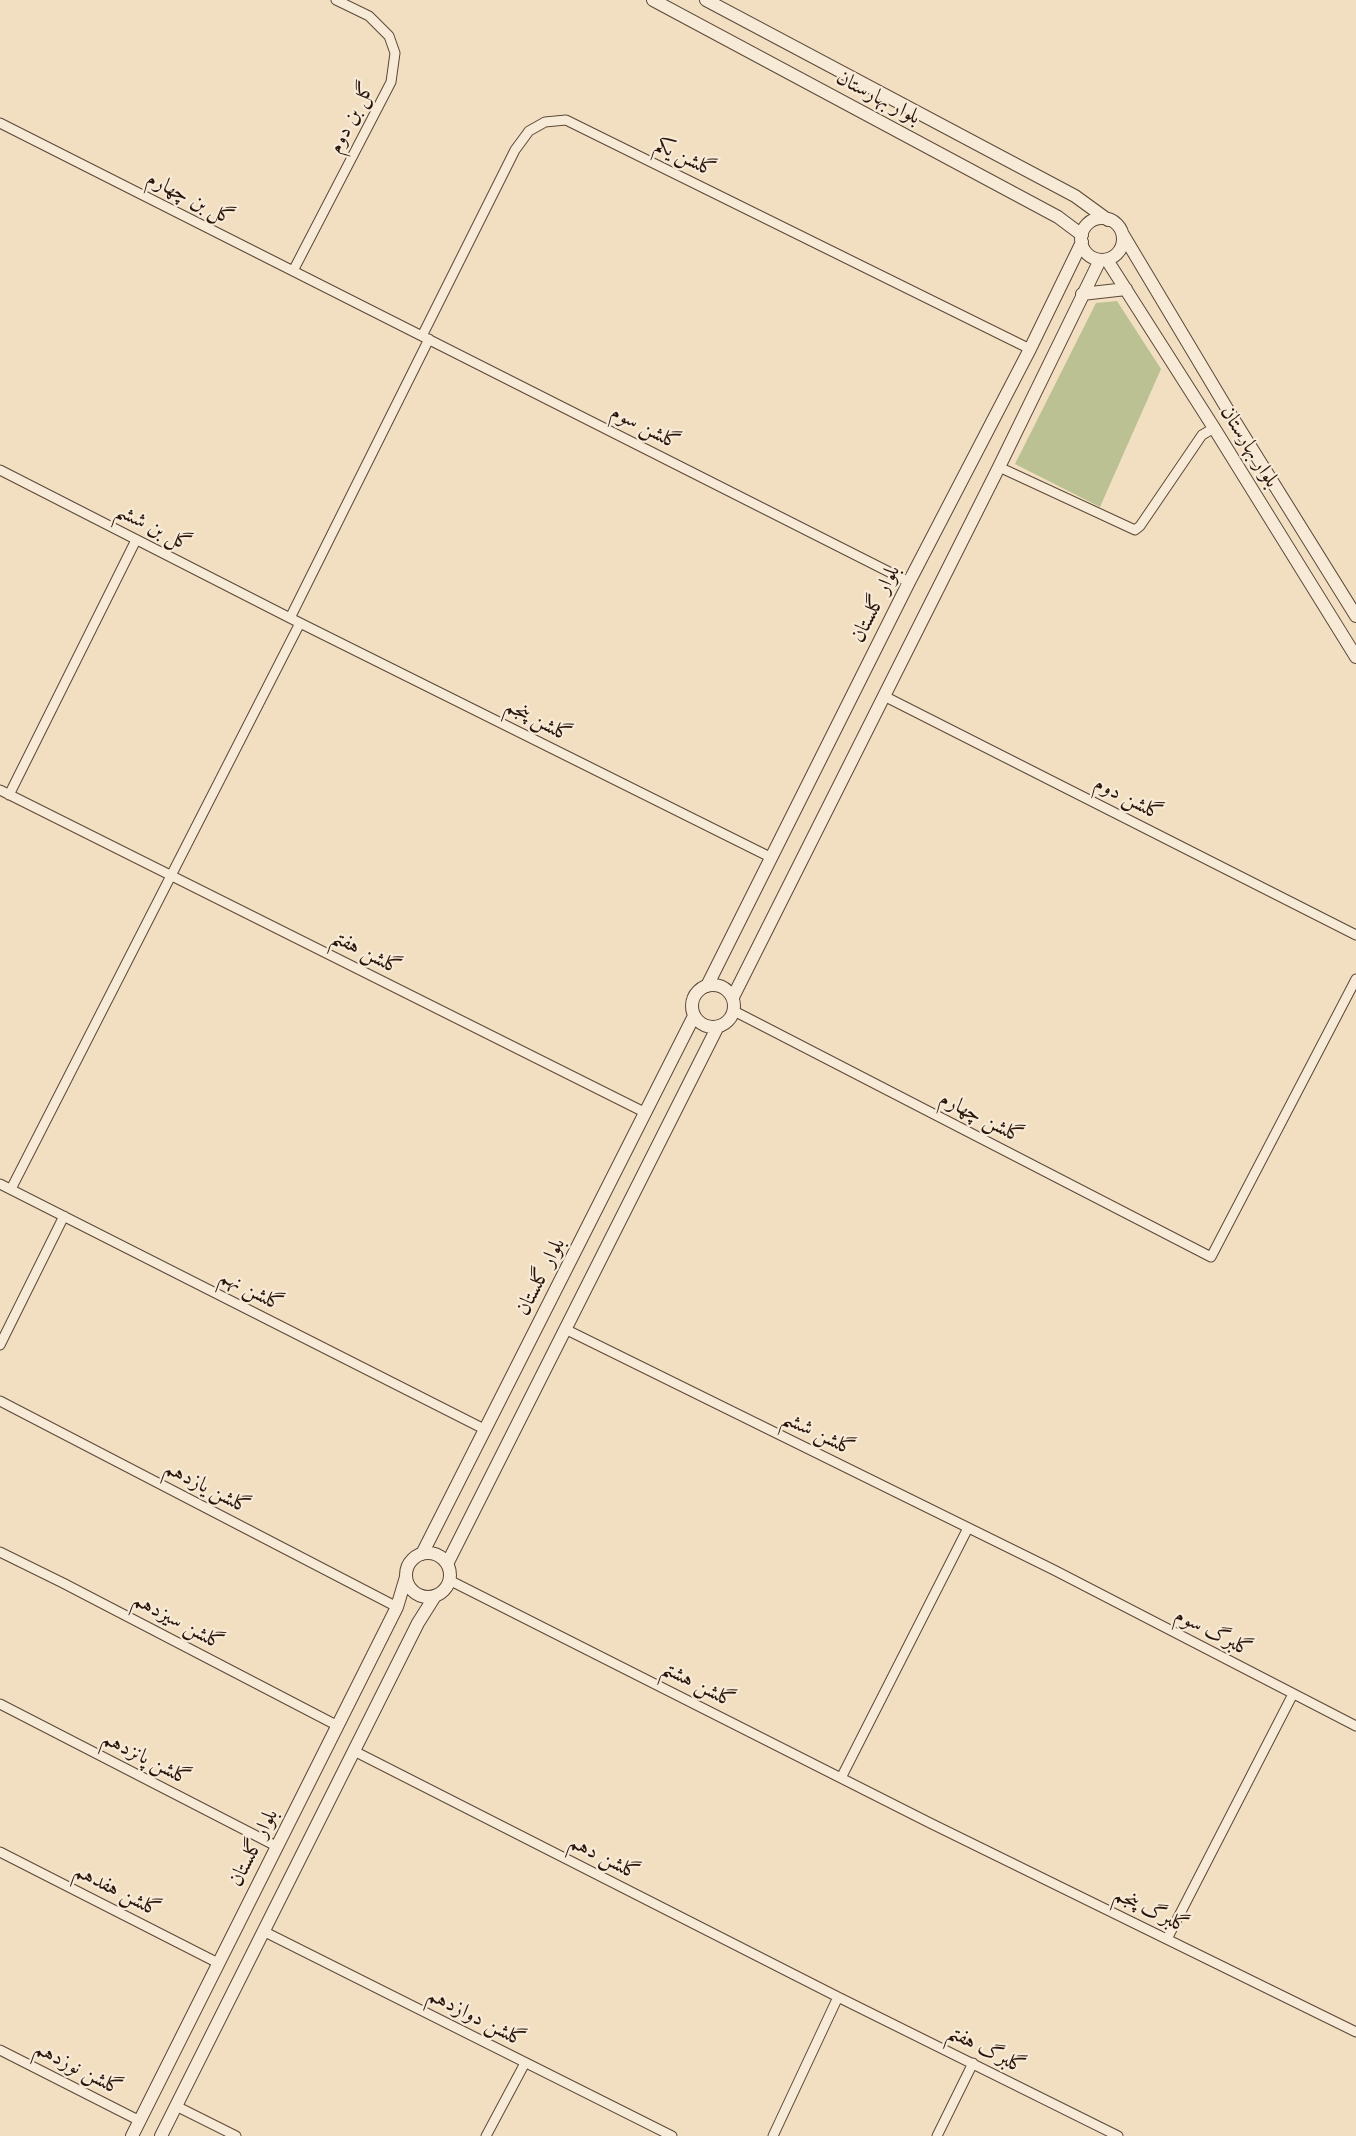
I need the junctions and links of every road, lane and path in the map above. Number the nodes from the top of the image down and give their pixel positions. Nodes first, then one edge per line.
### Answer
1 (336, 0) edge
2 (653, 0) edge
3 (706, 0) edge
4 (0, 123) edge
5 (1108, 220) junction
6 (1122, 233) junction
7 (1082, 238) junction
8 (1104, 260) junction
9 (293, 271) junction
10 (1126, 289) junction
11 (1082, 294) junction
12 (1055, 298) junction
13 (364, 307) joint
14 (1075, 309) junction
15 (426, 338) junction
16 (1030, 349) junction
17 (1214, 428) junction
18 (999, 467) junction
19 (0, 470) edge
20 (136, 540) junction
21 (909, 582) junction
22 (1356, 616) edge
23 (290, 618) junction
24 (300, 623) junction
25 (1356, 657) edge
26 (884, 696) junction
27 (0, 790) edge
28 (9, 795) junction
29 (770, 857) junction
30 (172, 876) junction
31 (1356, 935) edge
32 (1356, 979) edge
33 (707, 986) junction
34 (733, 997) junction
35 (734, 1011) junction
36 (694, 1016) junction
37 (717, 1028) junction
38 (646, 1113) junction
39 (0, 1184) edge
40 (10, 1189) junction
41 (64, 1216) junction
42 (566, 1329) junction
43 (0, 1345) edge
44 (0, 1401) edge
45 (486, 1430) junction
46 (968, 1528) junction
47 (0, 1552) edge
48 (422, 1554) junction
49 (447, 1564) junction
50 (1054, 1570) joint
51 (406, 1577) junction
52 (449, 1580) junction
53 (435, 1596) junction
54 (398, 1607) junction
55 (1293, 1694) junction
56 (0, 1704) edge
57 (338, 1726) junction
58 (1356, 1726) edge
59 (354, 1751) junction
60 (841, 1778) junction
61 (930, 1823) joint
62 (276, 1846) junction
63 (0, 1852) edge
64 (263, 1931) junction
65 (1167, 1939) junction
66 (218, 1963) junction
67 (838, 1997) junction
68 (1356, 2032) edge
69 (0, 2050) edge
70 (525, 2063) junction
71 (973, 2063) junction
72 (176, 2106) junction
73 (140, 2121) junction
74 (132, 2136) edge
75 (161, 2136) edge
76 (236, 2136) edge
77 (486, 2136) edge
78 (672, 2136) edge
79 (773, 2136) edge
80 (937, 2136) edge
81 (1118, 2136) edge

1 - 9 street, گل بن دوم
2 - 7 street, بلوار بهارستان
3 - 5 street, بلوار بهارستان
4 - 9 street, گل بن چهارم
5 - 6 street
5 - 7 street
6 - 8 street
6 - 22 street, بلوار بهارستان
7 - 8 street
7 - 12 street, بلوار گلستان
8 - 10 street, بلوار بهارستان
8 - 11 street
9 - 13 street, گل بن چهارم
10 - 11 street
10 - 17 street, بلوار بهارستان
11 - 14 street
12 - 14 street
12 - 16 street, بلوار گلستان
13 - 15 street, گلشن سوم
14 - 18 street
15 - 16 street, گلشن یکم
15 - 21 street, گلشن سوم
15 - 23 street, گلشن یکم
16 - 21 street, بلوار گلستان
17 - 18 street
17 - 25 street, بلوار بهارستان
18 - 26 street
19 - 20 street, گل بن ششم
20 - 23 street, گل بن ششم
20 - 28 street
21 - 29 street, بلوار گلستان
23 - 24 street, گلشن پنجم
24 - 29 street, گلشن پنجم
24 - 30 street
26 - 31 street, گلشن دوم
26 - 34 street
27 - 28 street, گلشن هفتم
28 - 30 street, گلشن هفتم
29 - 33 street, بلوار گلستان
30 - 38 street, گلشن هفتم
30 - 40 street
32 - 35 street, گلشن چهارم
33 - 34 street
33 - 36 street
34 - 35 street
35 - 37 street
36 - 37 street
36 - 38 street, بلوار گلستان
37 - 42 street
38 - 45 street, بلوار گلستان
39 - 40 street, گلشن نهم
40 - 41 street, گلشن نهم
41 - 43 street
41 - 45 street, گلشن نهم
42 - 46 street, گلشن ششم
42 - 49 street
44 - 54 street, گلشن یازدهم
45 - 48 street, بلوار گلستان
46 - 50 street, گلشن ششم
46 - 60 street
47 - 57 street, گلشن سیزدهم
48 - 49 street
48 - 51 street
49 - 52 street
50 - 55 street, گلبرگ سوم
51 - 53 street
51 - 54 street, بلوار گلستان
52 - 53 street
52 - 60 street, گلشن هشتم
53 - 59 street
54 - 57 street, بلوار گلستان
55 - 58 street, گلبرگ سوم
55 - 65 street
56 - 62 street, گلشن پانزدهم
57 - 62 street, بلوار گلستان
59 - 64 street
59 - 67 street, گلشن دهم
60 - 61 street, گلشن هشتم
61 - 65 street, گلبرگ پنجم
62 - 66 street, بلوار گلستان
63 - 66 street, گلشن هفدهم
64 - 70 street, گلشن دوازدهم
64 - 72 street
65 - 68 street, گلبرگ پنجم
66 - 73 street, بلوار گلستان
67 - 71 street, گلبرگ هفتم
67 - 79 street
69 - 73 street, گلشن نوزدهم
70 - 77 street
70 - 78 street, گلشن دوازدهم
71 - 80 street
71 - 81 street, گلبرگ هفتم
72 - 75 street
72 - 76 street
73 - 74 street, بلوار گلستان

